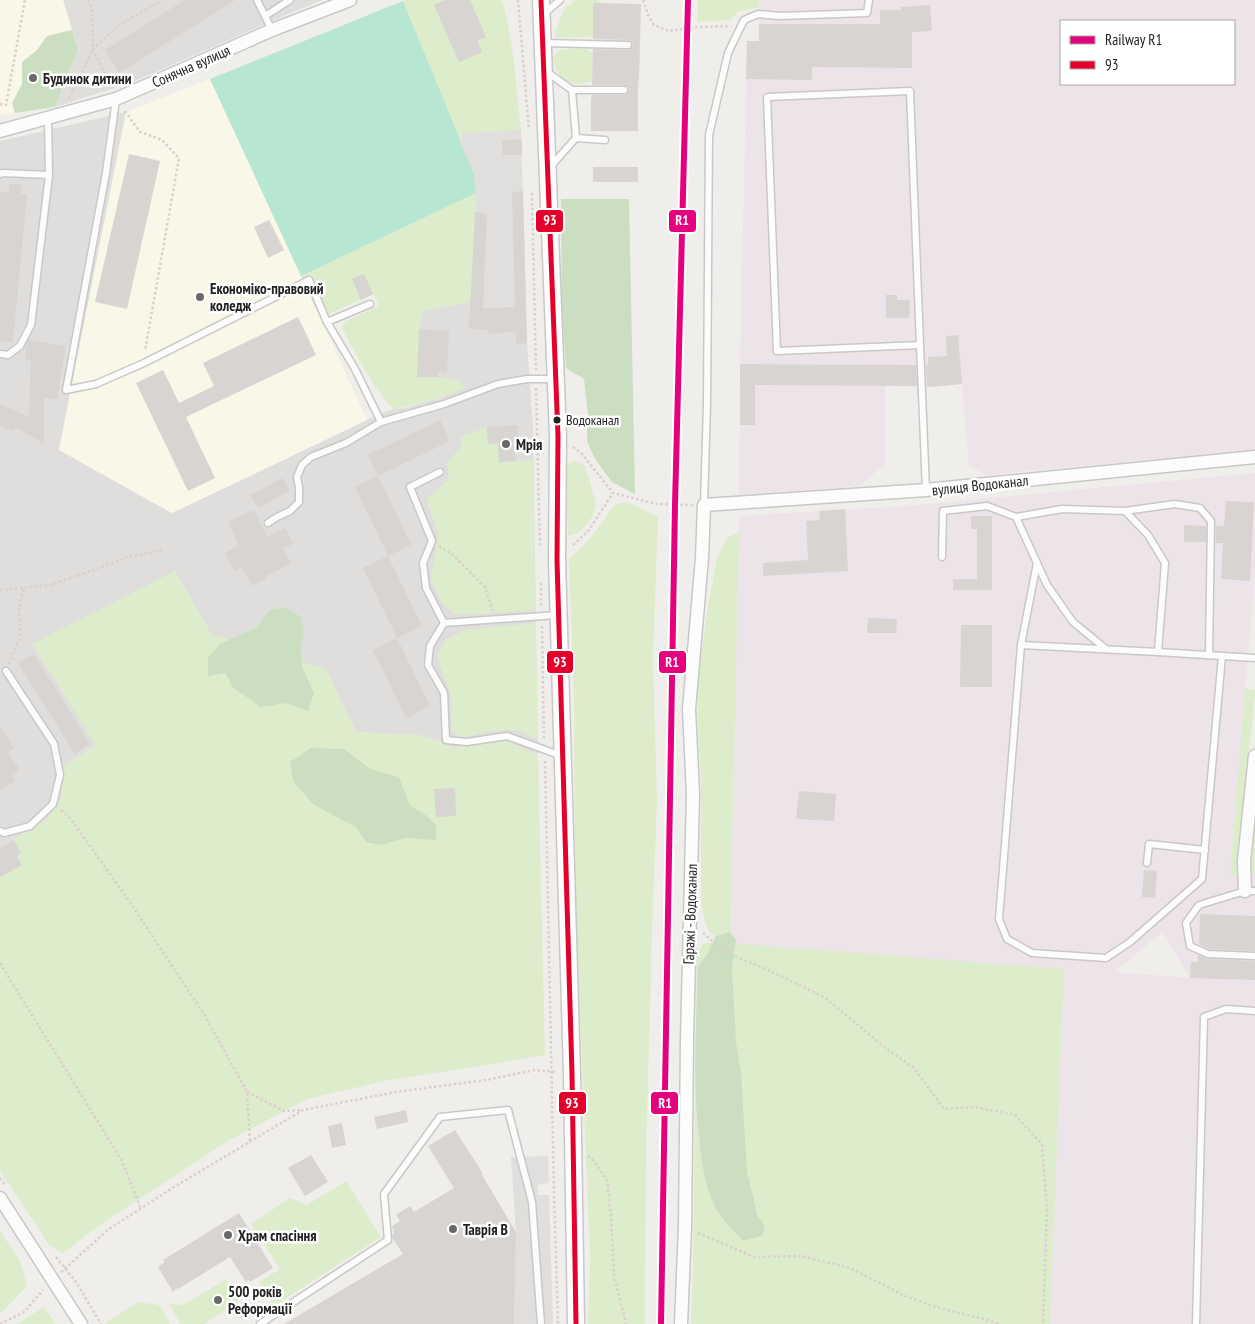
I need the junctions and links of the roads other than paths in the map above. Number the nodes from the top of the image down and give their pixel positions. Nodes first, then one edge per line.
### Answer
1 (257, 0) edge
2 (290, 0) edge
3 (350, 0) edge
4 (560, 0) edge
5 (869, 0) edge
6 (542, 8) edge
7 (265, 16) junction
8 (272, 30) junction
9 (543, 43) junction
10 (628, 45) dead end
11 (544, 70) junction
12 (572, 90) junction
13 (624, 90) dead end
14 (116, 99) junction
15 (48, 118) junction
16 (0, 131) edge
17 (576, 138) junction
18 (605, 140) dead end
19 (547, 170) junction
20 (0, 174) edge
21 (49, 176) junction
22 (370, 304) dead end
23 (327, 322) junction
24 (920, 345) junction
25 (0, 354) edge
26 (556, 379) junction
27 (381, 422) junction
28 (1255, 457) edge
29 (440, 472) dead end
30 (926, 490) junction
31 (704, 506) junction
32 (1125, 512) junction
33 (1016, 517) junction
34 (268, 523) dead end
35 (942, 557) dead end
36 (1037, 563) junction
37 (559, 615) junction
38 (444, 623) junction
39 (1021, 645) junction
40 (1107, 650) junction
41 (1158, 652) junction
42 (1209, 655) junction
43 (1222, 656) junction
44 (1255, 658) edge
45 (6, 671) road end
46 (1255, 756) edge
47 (563, 757) junction
48 (0, 831) edge
49 (1204, 850) junction
50 (1147, 863) dead end
51 (1250, 891) edge
52 (1255, 956) edge
53 (1255, 1011) edge
54 (0, 1198) edge
55 (81, 1324) edge
56 (260, 1324) edge
57 (542, 1324) edge
58 (576, 1324) edge
59 (681, 1324) edge
60 (1196, 1324) edge

1 - 7 lane
2 - 7 lane
3 - 8 street, Сонячна вулиця
4 - 6 lane
5 - 31 lane
6 - 9 street
7 - 8 lane
8 - 14 street, Сонячна вулиця
9 - 10 lane
9 - 11 street
11 - 12 lane
11 - 19 street
12 - 13 lane
12 - 17 lane
14 - 15 street, Сонячна вулиця
14 - 23 lane
15 - 16 street, Сонячна вулиця
15 - 21 lane
17 - 18 lane
17 - 19 lane
19 - 26 street
20 - 21 lane
21 - 25 lane
22 - 23 lane
23 - 27 lane
24 - 24 lane
24 - 30 lane
26 - 27 lane
26 - 37 street
27 - 34 lane
28 - 30 street, вулиця Водоканал
29 - 38 lane
30 - 31 street, вулиця Водоканал
31 - 59 street, Гаражі - Водоканал
32 - 33 lane
32 - 41 lane
32 - 42 lane
33 - 35 lane
33 - 36 lane
36 - 39 lane
36 - 40 lane
37 - 38 lane
37 - 47 street
38 - 47 lane
39 - 40 lane
39 - 49 lane
40 - 41 lane
41 - 42 lane
42 - 43 lane
43 - 44 lane
43 - 49 lane
45 - 48 lane
46 - 51 street
47 - 58 street
49 - 50 lane
51 - 52 lane
53 - 60 lane
54 - 55 street
56 - 57 lane

